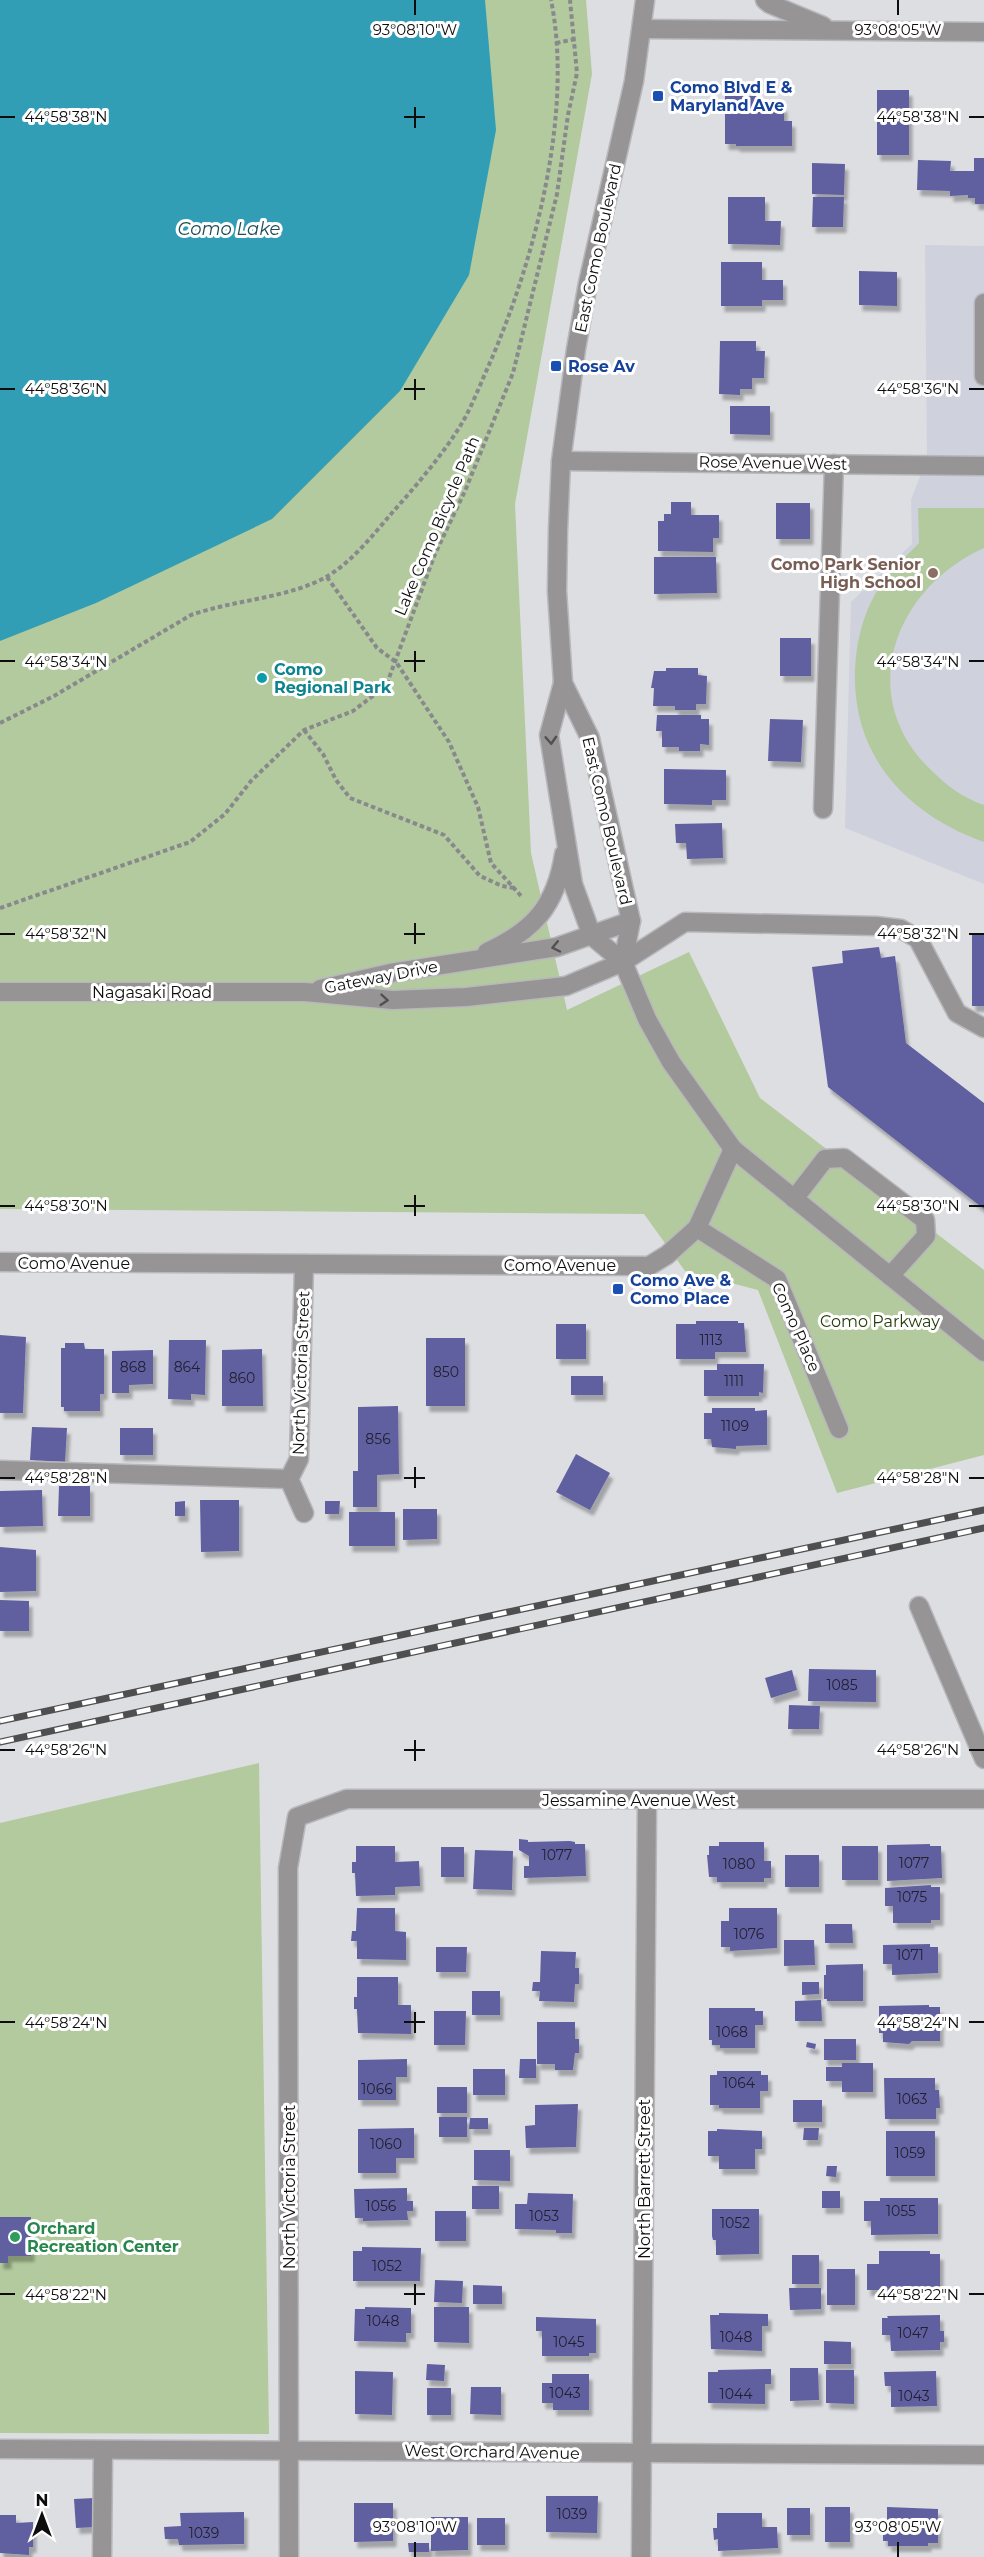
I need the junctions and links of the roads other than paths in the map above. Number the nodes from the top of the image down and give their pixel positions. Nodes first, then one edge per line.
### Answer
1 (645, 0) edge
2 (765, 0) edge
3 (642, 29) junction
4 (833, 30) junction
5 (984, 32) edge
6 (984, 303) edge
7 (984, 376) edge
8 (561, 461) junction
9 (834, 464) junction
10 (984, 466) edge
11 (563, 684) junction
12 (822, 809) dead end
13 (566, 838) junction
14 (631, 921) junction
15 (592, 936) junction
16 (468, 960) junction
17 (622, 962) junction
18 (0, 992) edge
19 (305, 992) junction
20 (984, 1028) edge
21 (733, 1149) junction
22 (794, 1199) junction
23 (697, 1228) junction
24 (0, 1262) edge
25 (304, 1264) junction
26 (890, 1276) junction
27 (984, 1352) edge
28 (838, 1429) dead end
29 (0, 1470) edge
30 (289, 1479) junction
31 (304, 1513) dead end
32 (919, 1606) dead end
33 (984, 1759) edge
34 (984, 1798) edge
35 (647, 1800) junction
36 (297, 1817) joint
37 (0, 2449) edge
38 (289, 2450) junction
39 (103, 2451) junction
40 (642, 2454) junction
41 (984, 2455) edge
42 (102, 2557) edge
43 (290, 2557) edge
44 (642, 2557) edge

1 - 3 street
2 - 4 street
3 - 4 street
3 - 8 street, East Como Boulevard
4 - 5 street
6 - 7 street
8 - 9 street, Rose Avenue West
8 - 11 street, East Como Boulevard
9 - 10 street, Rose Avenue West
9 - 12 street
11 -> 13 street, East Como Boulevard
11 - 14 street, East Como Boulevard
13 - 15 street, East Como Boulevard
13 - 16 street
14 - 15 street, Gateway Drive
14 - 17 street, East Como Boulevard
15 -> 16 street, Gateway Drive
15 - 17 street, East Como Boulevard
16 - 19 street, Gateway Drive
19 -> 17 street, Gateway Drive
17 - 20 street, Gateway Drive
17 - 21 street, East Como Boulevard
18 - 19 street, Nagasaki Road
21 - 22 street
21 - 23 street, Como Avenue
22 - 26 street
22 - 26 street
23 - 25 street, Como Avenue
23 - 28 street, Como Place
24 - 25 street, Como Avenue
25 - 30 street, North Victoria Street
26 - 27 street
29 - 30 street
30 - 31 street, North Victoria Street
32 - 33 street
34 - 35 street, Jessamine Avenue West
35 - 36 street, Jessamine Avenue West
35 - 40 street, North Barrett Street
36 - 38 street, North Victoria Street
37 - 39 street, West Orchard Avenue
38 - 39 street, West Orchard Avenue
38 - 40 street, West Orchard Avenue
38 - 43 street, North Victoria Street
39 - 42 street
40 - 41 street, West Orchard Avenue
40 - 44 street, North Barrett Street

